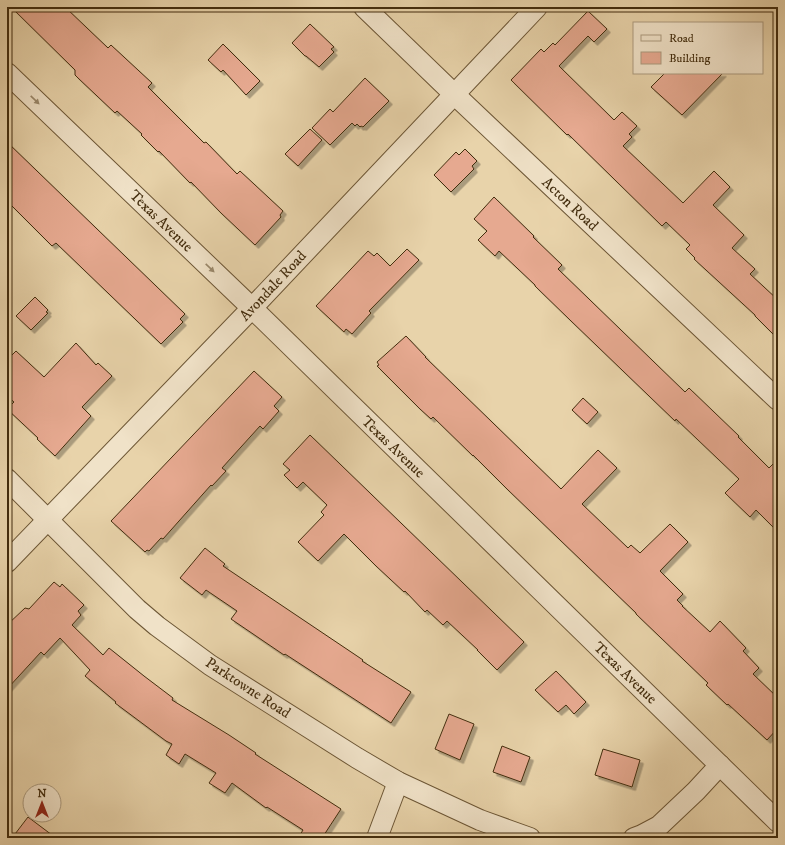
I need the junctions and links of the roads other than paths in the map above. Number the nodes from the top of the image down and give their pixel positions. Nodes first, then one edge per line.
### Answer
1 (364, 7) edge
2 (537, 7) edge
3 (7, 73) edge
4 (454, 94) junction
5 (252, 308) junction
6 (778, 400) edge
7 (7, 479) edge
8 (48, 520) junction
9 (7, 562) edge
10 (720, 765) junction
11 (398, 782) junction
12 (778, 822) edge
13 (378, 838) edge
14 (530, 838) edge
15 (634, 838) edge

1 - 4 street, Acton Road
2 - 4 street, Avondale Road
3 -> 5 street, Texas Avenue
4 - 5 street, Avondale Road
4 - 6 street, Acton Road
5 - 8 street, Avondale Road
5 - 10 street, Texas Avenue
7 - 8 street, Parktowne Road
8 - 9 street, Avondale Road
8 - 11 street, Parktowne Road
10 - 12 street, Texas Avenue
10 - 15 street
11 - 13 street
11 - 14 street, Parktowne Road

